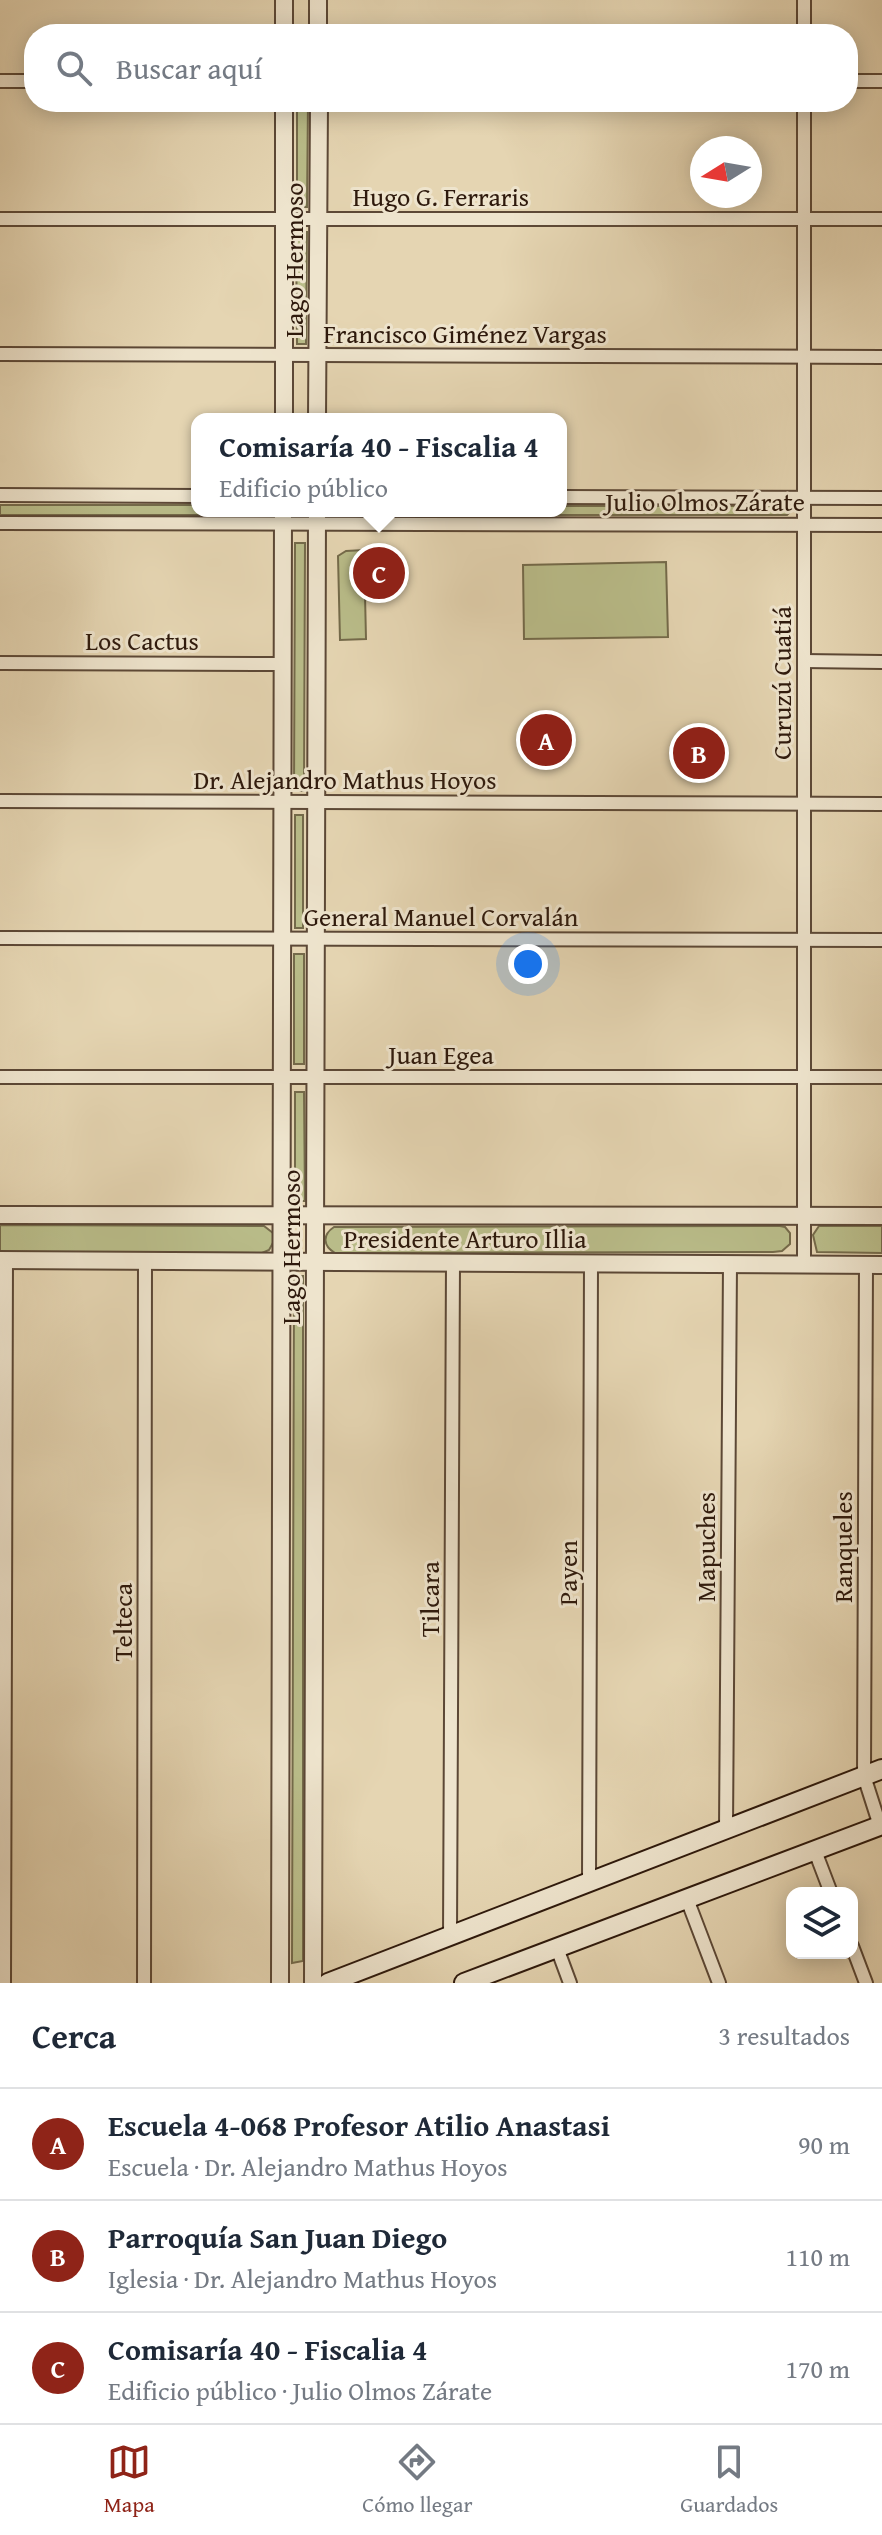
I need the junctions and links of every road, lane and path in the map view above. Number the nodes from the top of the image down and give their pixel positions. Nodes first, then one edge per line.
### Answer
1 (284, 0) edge
2 (318, 0) edge
3 (804, 0) edge
4 (284, 24) edge
5 (318, 24) edge
6 (804, 24) edge
7 (0, 81) edge
8 (24, 81) edge
9 (858, 81) edge
10 (882, 81) edge
11 (284, 112) edge
12 (319, 112) edge
13 (804, 112) edge
14 (0, 219) edge
15 (284, 219) junction
16 (318, 219) junction
17 (804, 219) junction
18 (882, 219) edge
19 (0, 354) edge
20 (284, 355) junction
21 (318, 356) junction
22 (804, 357) junction
23 (882, 357) edge
24 (284, 413) edge
25 (317, 413) edge
26 (0, 495) edge
27 (191, 496) edge
28 (567, 497) edge
29 (804, 498) junction
30 (882, 498) edge
31 (283, 517) edge
32 (317, 517) edge
33 (0, 523) edge
34 (804, 524) junction
35 (882, 525) edge
36 (804, 661) junction
37 (882, 662) edge
38 (0, 663) edge
39 (283, 664) junction
40 (0, 801) edge
41 (283, 802) junction
42 (315, 802) junction
43 (804, 804) junction
44 (882, 804) edge
45 (0, 938) edge
46 (315, 938) junction
47 (282, 939) junction
48 (804, 940) junction
49 (882, 940) edge
50 (0, 1077) edge
51 (282, 1077) junction
52 (315, 1077) junction
53 (804, 1077) junction
54 (882, 1077) edge
55 (0, 1215) edge
56 (282, 1215) junction
57 (315, 1215) junction
58 (804, 1216) junction
59 (882, 1216) edge
60 (3, 1260) edge
61 (145, 1261) junction
62 (282, 1261) junction
63 (315, 1262) junction
64 (453, 1262) junction
65 (591, 1263) junction
66 (730, 1264) junction
67 (804, 1265) junction
68 (874, 1265) edge
69 (882, 1769) edge
70 (864, 1776) junction
71 (881, 1826) edge
72 (726, 1829) junction
73 (815, 1851) junction
74 (589, 1882) junction
75 (829, 1887) edge
76 (687, 1899) junction
77 (450, 1936) junction
78 (557, 1948) junction
79 (857, 1959) edge
80 (4, 1983) edge
81 (144, 1983) edge
82 (280, 1983) edge
83 (313, 1983) edge
84 (328, 1983) edge
85 (464, 1983) edge
86 (570, 1983) edge
87 (719, 1983) edge
88 (866, 1983) edge

1 - 4 street
2 - 5 street
3 - 6 street
7 - 8 street
9 - 10 street
11 - 15 street, Lago Hermoso
12 - 16 street, Lago Hermoso
13 - 17 street, Curuzú Cuatiá
14 - 15 street, Hugo G. Ferraris
15 - 16 street, Hugo G. Ferraris
15 - 20 street, Lago Hermoso
16 - 17 street, Hugo G. Ferraris
16 - 21 street, Lago Hermoso
17 - 18 street, Hugo G. Ferraris
17 - 22 street, Curuzú Cuatiá
19 - 20 street, Francisco Giménez Vargas
20 - 21 street, Francisco Giménez Vargas
20 - 24 street, Lago Hermoso
21 - 22 street, Francisco Giménez Vargas
21 - 25 street, Lago Hermoso
22 - 23 street, Francisco Giménez Vargas
22 - 29 street, Curuzú Cuatiá
26 - 27 street
28 - 29 street, Julio Olmos Zárate
29 - 30 street, Julio Olmos Zárate
29 - 34 street, Curuzú Cuatiá
31 - 32 street, Julio Olmos Zárate
31 - 33 street, Julio Olmos Zárate
31 - 39 street, Lago Hermoso
32 - 34 street, Julio Olmos Zárate
32 - 42 street, Lago Hermoso
34 - 35 street, Julio Olmos Zárate
34 - 36 street, Curuzú Cuatiá
36 - 37 street
36 - 43 street, Curuzú Cuatiá
38 - 39 street, Los Cactus
39 - 41 street, Lago Hermoso
40 - 41 street, Dr. Alejandro Mathus Hoyos
41 - 42 street, Dr. Alejandro Mathus Hoyos
41 - 47 street, Lago Hermoso
42 - 43 street, Dr. Alejandro Mathus Hoyos
42 - 46 street, Lago Hermoso
43 - 44 street, Dr. Alejandro Mathus Hoyos
43 - 48 street, Curuzú Cuatiá
45 - 47 street, General Manuel Corvalán
46 - 47 street, General Manuel Corvalán
46 - 48 street, General Manuel Corvalán
46 - 52 street, Lago Hermoso
47 - 51 street, Lago Hermoso
48 - 49 street, General Manuel Corvalán
48 - 53 street, Curuzú Cuatiá
50 - 51 street, Juan Egea
51 - 52 street, Juan Egea
51 - 56 street, Lago Hermoso
52 - 53 street, Juan Egea
52 - 57 street, Lago Hermoso
53 - 54 street, Juan Egea
53 - 58 street, Curuzú Cuatiá
55 - 56 street, Presidente Arturo Illia
56 - 57 street, Presidente Arturo Illia
56 - 62 street, Lago Hermoso
57 - 58 street, Presidente Arturo Illia
57 - 63 street, Lago Hermoso
58 - 59 street, Presidente Arturo Illia
58 - 67 street, Curuzú Cuatiá
60 - 61 street, Presidente Arturo Illia
60 - 80 street
61 - 62 street, Presidente Arturo Illia
61 - 81 street, Telteca
62 - 63 street, Presidente Arturo Illia
62 - 82 street, Lago Hermoso
63 - 64 street, Presidente Arturo Illia
63 - 83 street, Lago Hermoso
64 - 65 street, Presidente Arturo Illia
64 - 77 street, Tilcara
65 - 66 street, Presidente Arturo Illia
65 - 74 street, Payen
66 - 67 street, Presidente Arturo Illia
66 - 72 street, Mapuches
67 - 68 street, Presidente Arturo Illia
68 - 70 street, Ranqueles
69 - 70 main road
70 - 71 street, Ranqueles
70 - 72 main road
71 - 73 main road
72 - 74 main road
73 - 75 street
73 - 76 main road
74 - 77 main road
76 - 78 main road
76 - 87 street
77 - 84 main road
78 - 85 main road
78 - 86 street
79 - 88 street

